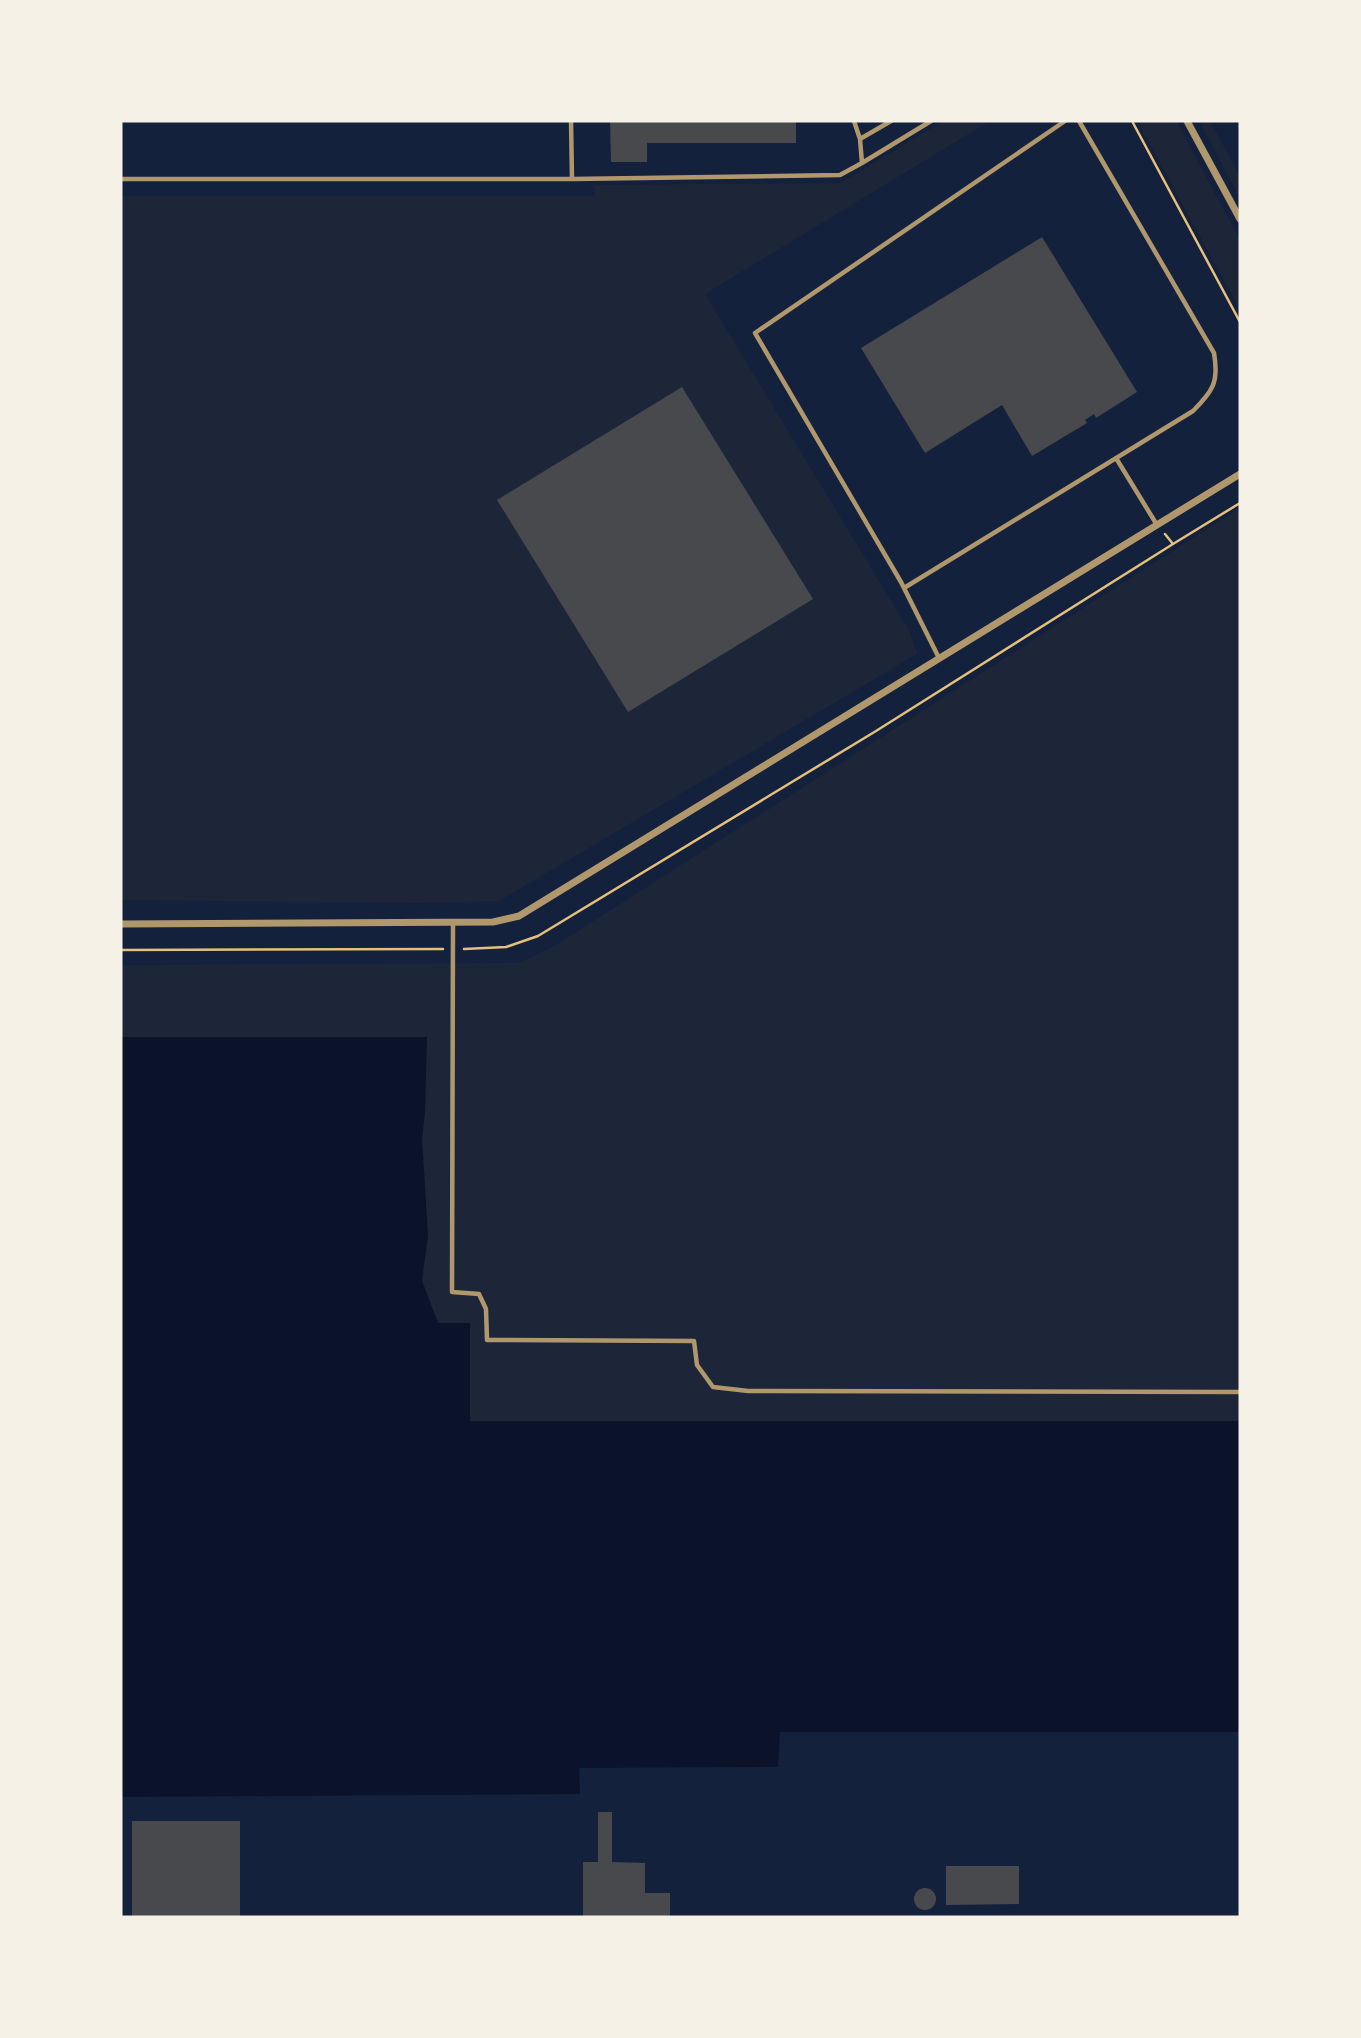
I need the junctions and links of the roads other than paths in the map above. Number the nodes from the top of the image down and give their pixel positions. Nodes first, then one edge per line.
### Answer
1 (571, 121) edge
2 (854, 121) edge
3 (891, 121) edge
4 (931, 121) edge
5 (1065, 121) edge
6 (1079, 121) edge
7 (1187, 121) edge
8 (860, 139) junction
9 (862, 163) junction
10 (121, 179) edge
11 (572, 179) junction
12 (1240, 219) edge
13 (1116, 458) junction
14 (1240, 474) edge
15 (1157, 525) junction
16 (904, 588) junction
17 (939, 658) junction
18 (453, 922) junction
19 (121, 924) edge
20 (1240, 1392) edge

1 - 11 lane
2 - 8 lane
3 - 8 lane
4 - 9 lane
5 - 16 lane
6 - 13 lane
7 - 12 street
8 - 9 lane
9 - 11 lane
10 - 11 lane
13 - 15 lane
13 - 16 lane
14 - 15 street
15 - 17 street
16 - 17 lane
17 - 18 street
18 - 19 street
18 - 20 lane

